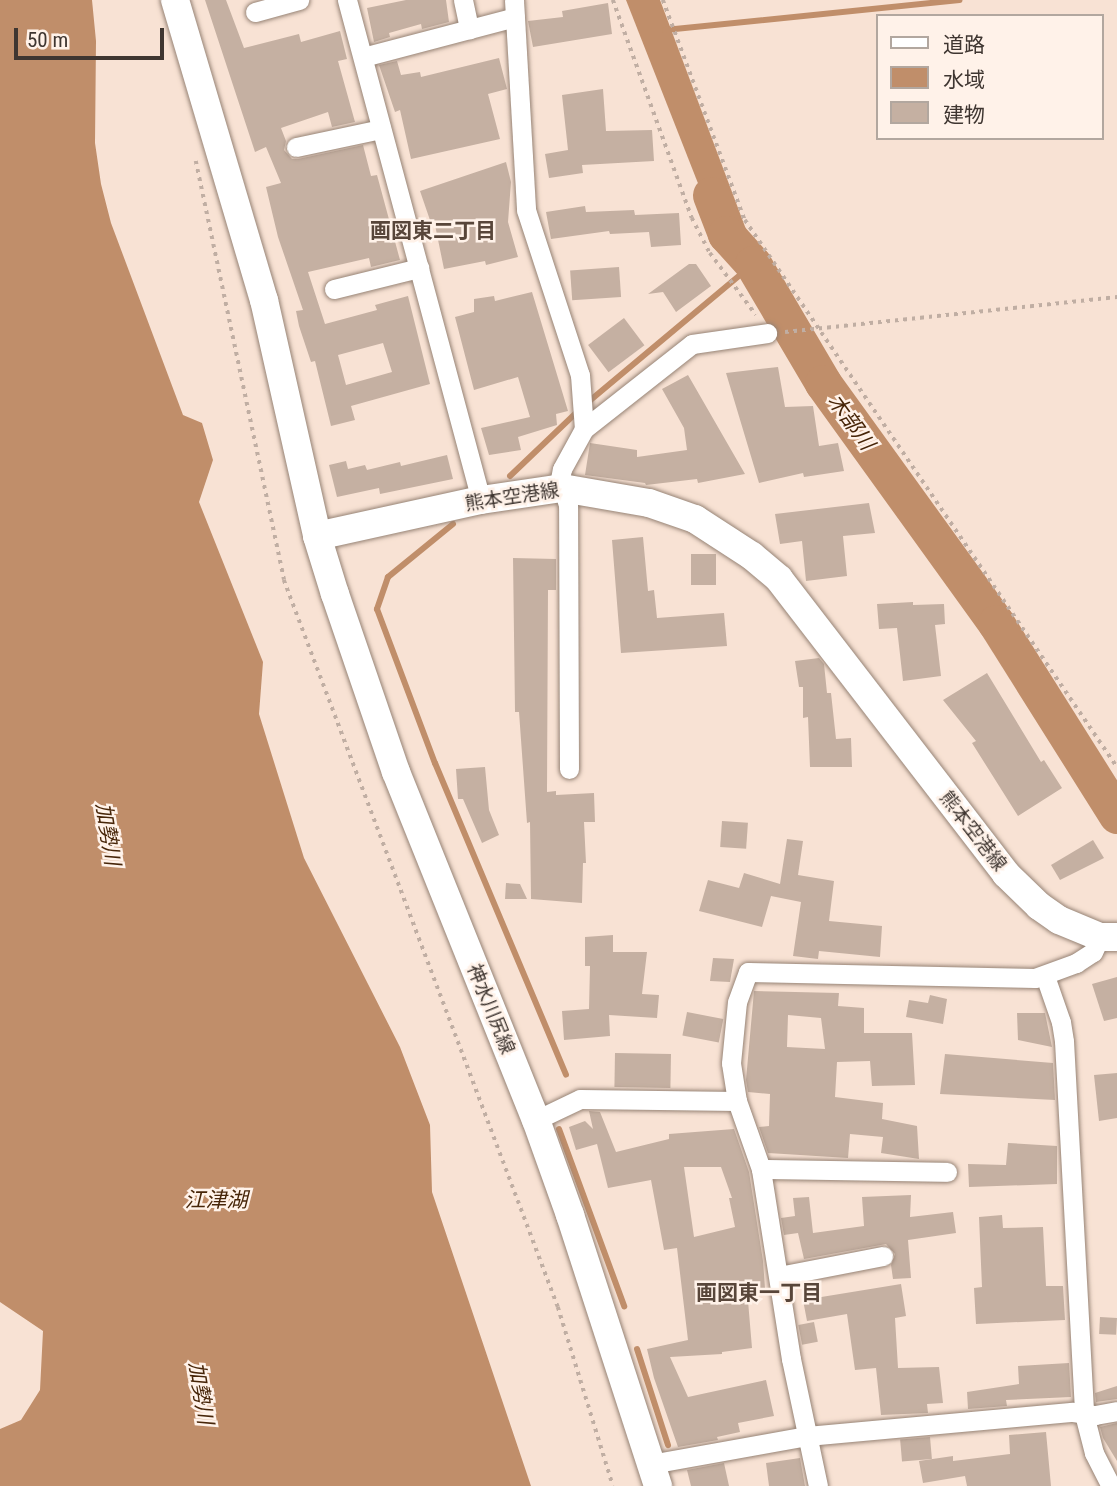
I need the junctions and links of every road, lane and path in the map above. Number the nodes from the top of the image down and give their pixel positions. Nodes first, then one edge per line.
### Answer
1 (175, 0) edge
2 (299, 0) edge
3 (347, 0) edge
4 (463, 0) edge
5 (613, 0) edge
6 (663, 0) edge
7 (515, 8) edge
8 (255, 12) dead end
9 (468, 29) junction
10 (363, 57) junction
11 (381, 129) junction
12 (218, 142) junction
13 (296, 147) dead end
14 (419, 268) junction
15 (334, 289) dead end
16 (1117, 297) edge
17 (818, 328) junction
18 (770, 333) junction
19 (584, 425) junction
20 (562, 488) junction
21 (481, 500) junction
22 (317, 536) junction
23 (1117, 767) edge
24 (569, 769) dead end
25 (1109, 937) edge
26 (1045, 976) junction
27 (737, 1101) junction
28 (536, 1120) junction
29 (761, 1170) junction
30 (947, 1172) dead end
31 (883, 1256) dead end
32 (779, 1276) junction
33 (1117, 1411) edge
34 (1084, 1414) junction
35 (807, 1436) junction
36 (655, 1475) edge
37 (614, 1486) edge
38 (818, 1486) edge
39 (1111, 1486) edge

1 - 12 main road
2 - 8 street
3 - 10 street
4 - 9 street
5 - 18 path
6 - 17 path
7 - 9 street
7 - 19 street
9 - 10 street
10 - 11 street
11 - 13 street
11 - 14 street
12 - 22 main road
12 - 37 path
14 - 15 street
14 - 21 street
16 - 17 path
17 - 18 path
17 - 23 path
18 - 19 street
19 - 20 street
20 - 21 main road, 熊本空港線
20 - 24 street
20 - 25 main road, 熊本空港線
21 - 22 main road, 熊本空港線
22 - 28 main road, 神水川尻線
25 - 26 street
26 - 27 street
26 - 34 street
27 - 28 street
27 - 29 street
28 - 36 main road, 神水川尻線
29 - 30 street
29 - 32 street
31 - 32 street
32 - 35 street
33 - 34 street
34 - 35 street
34 - 39 street
35 - 36 street
35 - 38 street

